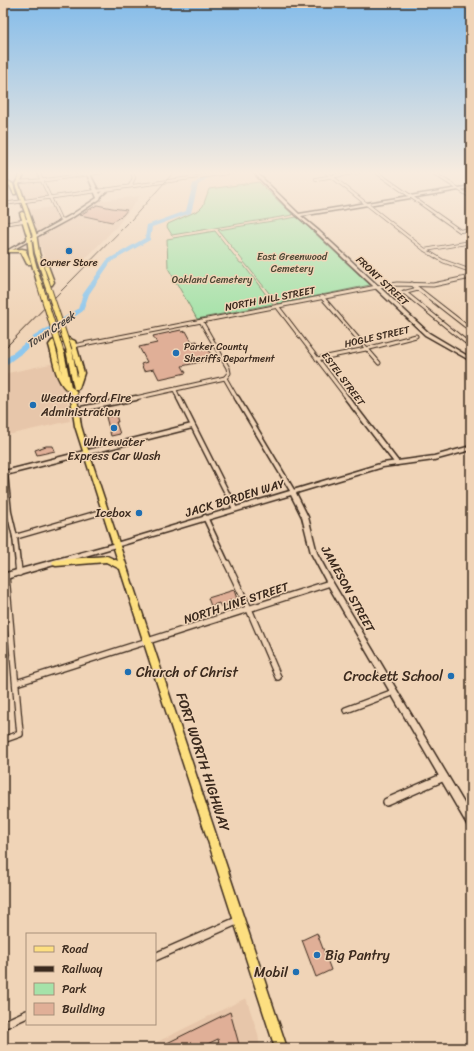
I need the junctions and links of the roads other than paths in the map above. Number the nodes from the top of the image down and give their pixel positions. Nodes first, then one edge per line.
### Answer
1 (21, 221) edge
2 (27, 221) edge
3 (27, 221) edge
4 (62, 221) edge
5 (306, 221) edge
6 (388, 221) edge
7 (446, 221) edge
8 (3, 224) edge
9 (471, 229) edge
10 (34, 237) junction
11 (29, 240) junction
12 (471, 242) edge
13 (36, 247) junction
14 (22, 250) junction
15 (425, 250) junction
16 (9, 251) junction
17 (3, 254) edge
18 (31, 254) junction
19 (471, 271) edge
20 (471, 278) edge
21 (412, 284) junction
22 (377, 287) junction
23 (418, 289) junction
24 (404, 292) junction
25 (394, 295) dead end
26 (322, 297) junction
27 (277, 306) junction
28 (201, 321) junction
29 (471, 330) edge
30 (416, 336) dead end
31 (73, 346) junction
32 (471, 346) edge
33 (366, 349) junction
34 (318, 359) junction
35 (471, 360) edge
36 (379, 363) dead end
37 (225, 378) junction
38 (72, 389) junction
39 (175, 390) junction
40 (76, 410) junction
41 (192, 426) junction
42 (471, 448) edge
43 (86, 453) junction
44 (397, 463) junction
45 (293, 492) junction
46 (235, 509) junction
47 (105, 511) junction
48 (205, 518) junction
49 (16, 537) junction
50 (116, 545) junction
51 (56, 563) junction
52 (124, 567) junction
53 (19, 573) junction
54 (4, 577) edge
55 (330, 583) junction
56 (249, 609) junction
57 (148, 642) junction
58 (278, 677) dead end
59 (16, 683) junction
60 (394, 692) junction
61 (346, 710) dead end
62 (3, 740) edge
63 (444, 777) junction
64 (386, 802) dead end
65 (471, 823) edge
66 (239, 920) junction
67 (156, 957) edge
68 (26, 1014) edge
69 (3, 1025) edge
70 (282, 1048) edge

1 - 8 street
2 - 10 main road, FORT WORTH HIGHWAY
3 - 11 main road, FORT WORTH HIGHWAY
4 - 10 street
5 - 22 street, FRONT STREET
6 - 15 street
7 - 9 street
10 - 11 street
10 - 13 main road, FORT WORTH HIGHWAY
11 - 16 street
11 - 18 main road, FORT WORTH HIGHWAY
12 - 15 street
13 - 14 main road
13 - 38 main road, FORT WORTH HIGHWAY, bridge
14 - 16 main road
14 - 18 main road
15 - 19 street
16 - 17 street
18 - 38 main road, FORT WORTH HIGHWAY, bridge
20 - 21 street, NORTH MILL STREET
21 - 22 street, NORTH MILL STREET
21 - 23 street
22 - 26 street, NORTH MILL STREET
22 - 35 street, FRONT STREET
23 - 24 street
23 - 29 street
24 - 25 street
24 - 32 street
26 - 27 street, NORTH MILL STREET
26 - 33 street
27 - 28 street, NORTH MILL STREET
27 - 34 street, ESTEL STREET
28 - 31 street, NORTH MILL STREET
28 - 37 street, JAMESON STREET
30 - 33 street, HOGLE STREET
31 - 38 main road
31 - 38 main road
33 - 34 street, HOGLE STREET
33 - 36 street
34 - 44 street, ESTEL STREET
37 - 39 street
37 - 45 street, JAMESON STREET
38 - 40 main road, FORT WORTH HIGHWAY
39 - 40 street
39 - 41 street
40 - 43 main road, FORT WORTH HIGHWAY
41 - 43 street
41 - 46 street
42 - 44 street, JACK BORDEN WAY
43 - 47 main road, FORT WORTH HIGHWAY
43 - 49 street
44 - 45 street, JACK BORDEN WAY
45 - 46 street, JACK BORDEN WAY
45 - 55 street, JAMESON STREET
46 - 48 street, JACK BORDEN WAY
47 - 49 street
47 - 50 main road, FORT WORTH HIGHWAY
48 - 50 street, JACK BORDEN WAY
48 - 56 street
49 - 53 street
50 - 51 street, JACK BORDEN WAY
50 - 52 main road, FORT WORTH HIGHWAY
51 - 52 main road
51 - 53 street, JACK BORDEN WAY
52 - 57 main road, FORT WORTH HIGHWAY
53 - 54 street, JACK BORDEN WAY
54 - 59 street
55 - 56 street, NORTH LINE STREET
55 - 60 street, JAMESON STREET
56 - 57 street, NORTH LINE STREET
56 - 58 street
57 - 59 street, NORTH LINE STREET
57 - 66 main road, FORT WORTH HIGHWAY
59 - 62 street
60 - 61 street
60 - 63 street, JAMESON STREET
63 - 64 street
63 - 65 street, JAMESON STREET
66 - 67 street
66 - 70 main road, FORT WORTH HIGHWAY
68 - 69 street

